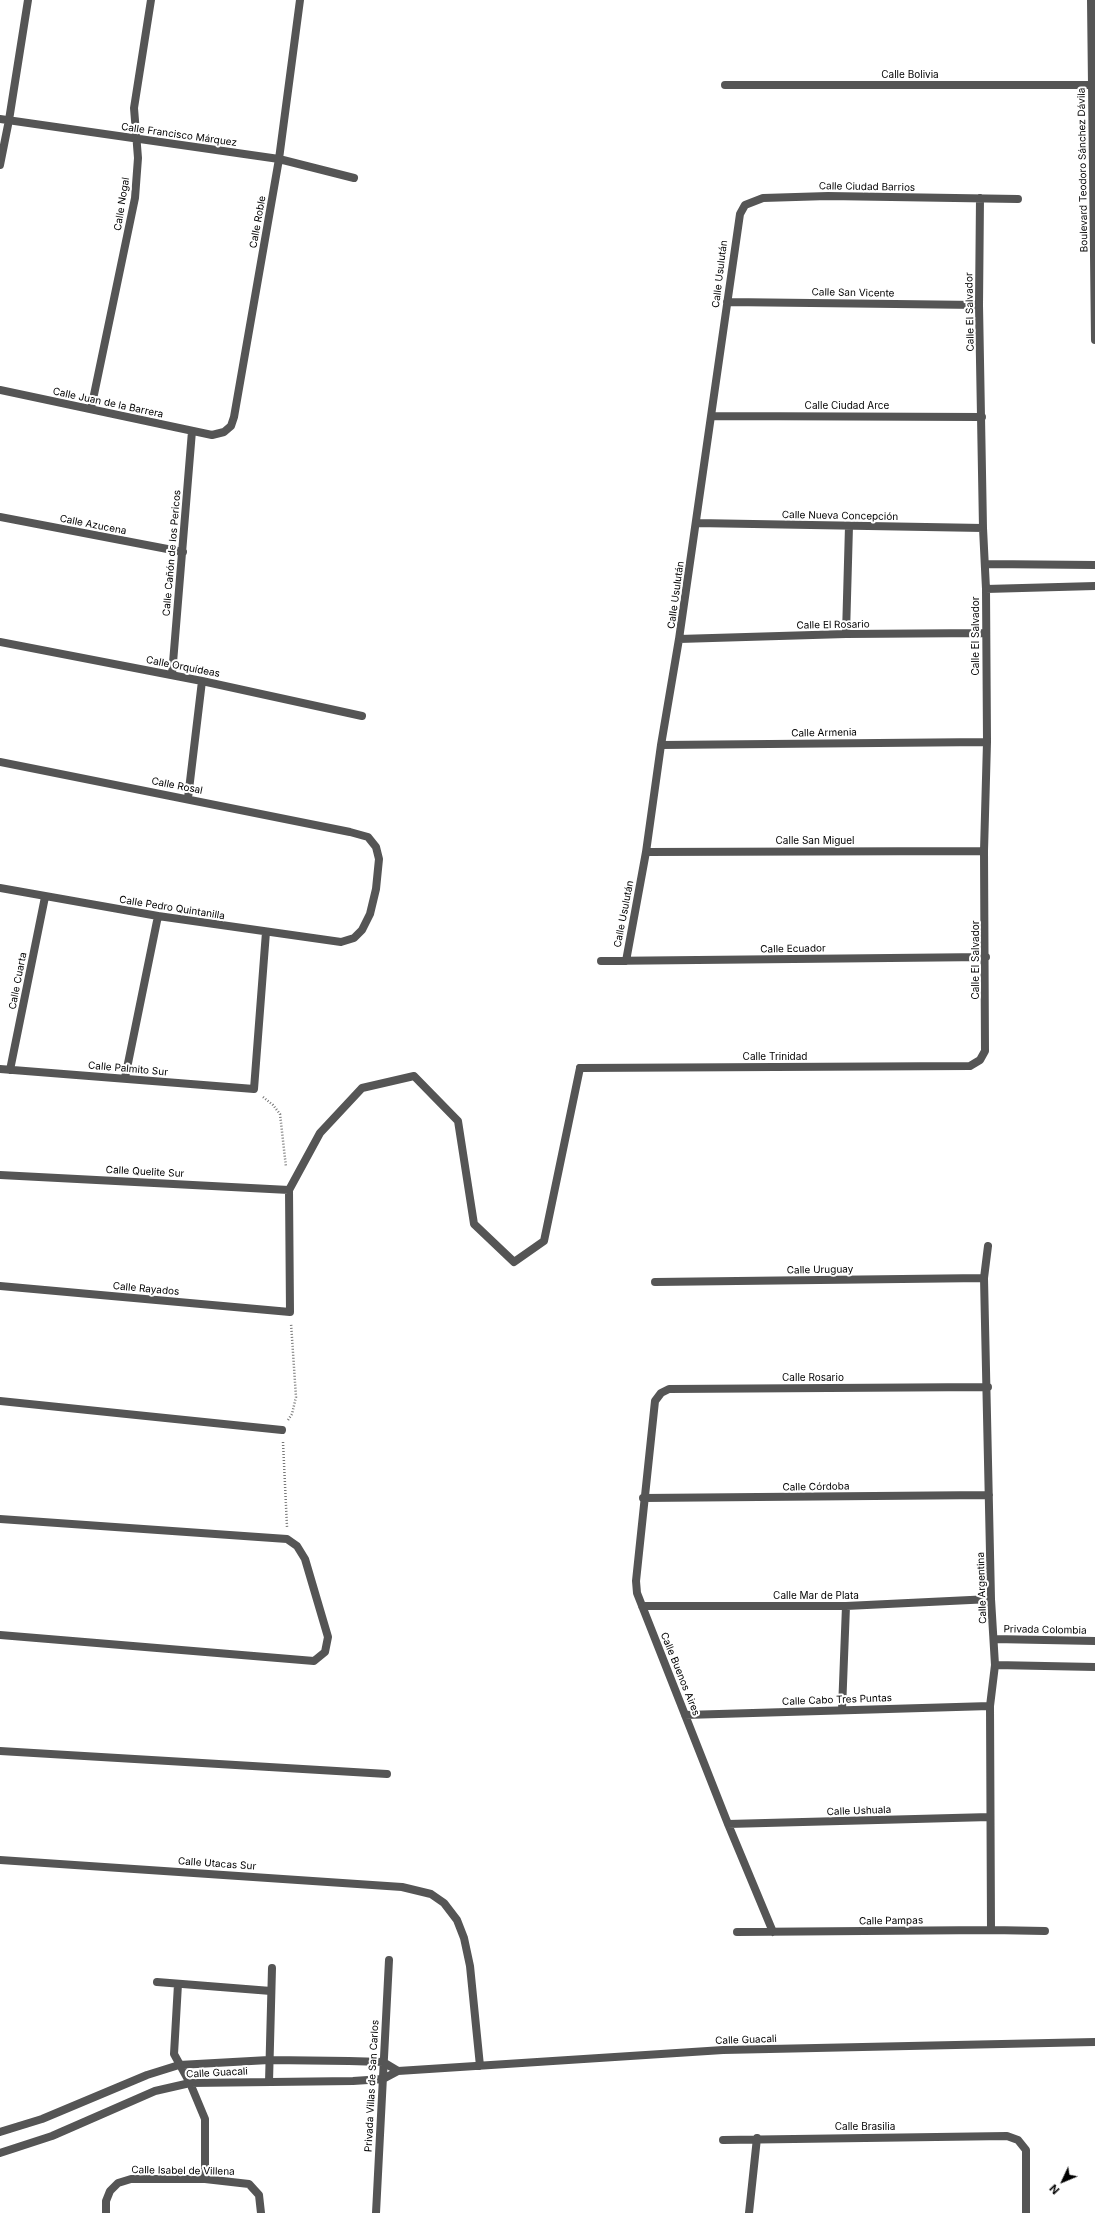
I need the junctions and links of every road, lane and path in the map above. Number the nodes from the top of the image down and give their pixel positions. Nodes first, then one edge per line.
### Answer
1 (28, 0) edge
2 (151, 0) edge
3 (300, 0) edge
4 (1091, 0) edge
5 (725, 85) dead end
6 (1094, 85) edge
7 (0, 119) edge
8 (9, 120) junction
9 (137, 140) junction
10 (279, 159) junction
11 (0, 165) edge
12 (354, 178) dead end
13 (980, 198) junction
14 (1018, 199) dead end
15 (736, 230) joint
16 (727, 302) junction
17 (979, 305) junction
18 (1095, 340) edge
19 (0, 390) edge
20 (91, 409) junction
21 (711, 416) junction
22 (982, 417) junction
23 (192, 432) junction
24 (212, 435) joint
25 (0, 517) edge
26 (696, 523) junction
27 (848, 526) junction
28 (983, 528) junction
29 (183, 552) junction
30 (985, 564) junction
31 (1095, 565) edge
32 (1095, 586) edge
33 (986, 589) junction
34 (986, 633) junction
35 (846, 634) junction
36 (680, 639) junction
37 (0, 642) edge
38 (172, 675) junction
39 (202, 681) junction
40 (362, 716) dead end
41 (987, 742) junction
42 (661, 745) junction
43 (0, 762) edge
44 (188, 798) junction
45 (984, 851) junction
46 (646, 852) junction
47 (0, 888) edge
48 (45, 897) junction
49 (158, 916) junction
50 (266, 932) junction
51 (342, 942) joint
52 (986, 957) junction
53 (601, 961) dead end
54 (626, 961) junction
55 (970, 1066) joint
56 (0, 1069) edge
57 (10, 1070) junction
58 (125, 1078) junction
59 (254, 1089) junction
60 (0, 1174) edge
61 (289, 1190) junction
62 (988, 1246) dead end
63 (984, 1278) junction
64 (655, 1282) dead end
65 (0, 1286) edge
66 (988, 1387) junction
67 (0, 1401) edge
68 (653, 1411) joint
69 (282, 1430) dead end
70 (989, 1495) junction
71 (643, 1498) junction
72 (0, 1519) edge
73 (991, 1599) junction
74 (642, 1606) junction
75 (846, 1606) junction
76 (0, 1635) edge
77 (994, 1639) junction
78 (1095, 1641) edge
79 (995, 1665) junction
80 (1095, 1667) edge
81 (990, 1706) junction
82 (842, 1710) junction
83 (685, 1714) junction
84 (0, 1751) edge
85 (387, 1774) dead end
86 (990, 1817) junction
87 (728, 1824) junction
88 (0, 1860) edge
89 (991, 1930) junction
90 (1045, 1931) dead end
91 (737, 1932) dead end
92 (774, 1932) junction
93 (389, 1960) dead end
94 (272, 1968) dead end
95 (157, 1982) dead end
96 (178, 1984) junction
97 (270, 1991) junction
98 (1095, 2042) edge
99 (269, 2060) junction
100 (383, 2062) junction
101 (179, 2065) junction
102 (480, 2066) junction
103 (398, 2071) junction
104 (383, 2079) junction
105 (269, 2082) junction
106 (190, 2083) junction
107 (0, 2132) edge
108 (757, 2138) junction
109 (723, 2140) dead end
110 (0, 2153) edge
111 (205, 2179) junction
112 (106, 2213) edge
113 (261, 2213) edge
114 (376, 2213) edge
115 (749, 2213) edge
116 (1026, 2213) edge

1 - 8 street
2 - 9 street, Calle Nogal
3 - 10 street, Calle Roble
4 - 6 street, Boulevard Teodoro Sánchez Dávila
5 - 6 street, Calle Bolivia
6 - 18 street, Boulevard Teodoro Sánchez Dávila
7 - 8 street, Calle Francisco Márquez
8 - 9 street, Calle Francisco Márquez
8 - 11 street
9 - 10 street, Calle Francisco Márquez
9 - 20 street, Calle Nogal
10 - 12 street, Calle Francisco Márquez
10 - 24 street, Calle Roble
13 - 14 street, Calle Ciudad Barrios
13 - 15 street, Calle Ciudad Barrios
13 - 17 street, Calle El Salvador
15 - 16 street, Calle Usulután
16 - 17 street, Calle San Vicente
16 - 21 street, Calle Usulután
17 - 22 street, Calle El Salvador
19 - 20 street, Calle Juan de la Barrera
20 - 23 street, Calle Juan de la Barrera
21 - 22 street, Calle Ciudad Arce
21 - 26 street, Calle Usulután
22 - 28 street, Calle El Salvador
23 - 24 street, Calle Juan de la Barrera
23 - 29 street, Calle Cañón de los Pericos
25 - 29 street, Calle Azucena
26 - 27 street, Calle Nueva Concepción
26 - 36 street, Calle Usulután
27 - 28 street, Calle Nueva Concepción
27 - 35 street
28 - 30 street, Calle El Salvador
29 - 38 street, Calle Cañón de los Pericos
30 - 31 street
30 - 33 street, Calle El Salvador
32 - 33 street
33 - 34 street, Calle El Salvador
34 - 35 street, Calle El Rosario
34 - 41 street, Calle El Salvador
35 - 36 street, Calle El Rosario
36 - 42 street, Calle Usulután
37 - 38 street, Calle Orquídeas
38 - 39 street, Calle Orquídeas
39 - 40 street, Calle Orquídeas
39 - 44 street
41 - 42 street, Calle Armenia
41 - 45 street, Calle El Salvador
42 - 46 street, Calle Usulután
43 - 44 street, Calle Rosal
44 - 51 street, Calle Rosal
45 - 46 street, Calle San Miguel
45 - 52 street, Calle El Salvador
46 - 54 street, Calle Usulután
47 - 48 street, Calle Pedro Quintanilla
48 - 49 street, Calle Pedro Quintanilla
48 - 57 street, Calle Cuarta
49 - 50 street, Calle Pedro Quintanilla
49 - 58 street
50 - 51 street, Calle Pedro Quintanilla
50 - 59 street
52 - 54 street, Calle Ecuador
52 - 55 street, Calle El Salvador
53 - 54 street, Calle Ecuador
55 - 61 street, Calle Trinidad
56 - 57 street, Calle Palmito Sur
57 - 58 street, Calle Palmito Sur
58 - 59 street, Calle Palmito Sur
59 - 61 path
60 - 61 street, Calle Quelite Sur
61 - 65 street, Calle Rayados
62 - 63 street, Calle Argentina
63 - 64 street, Calle Uruguay
63 - 66 street, Calle Argentina
66 - 68 street, Calle Rosario
66 - 70 street, Calle Argentina
67 - 69 street
68 - 71 street, Calle Buenos Aires
70 - 71 street, Calle Córdoba
70 - 73 street, Calle Argentina
71 - 74 street, Calle Buenos Aires
72 - 76 street
73 - 75 street, Calle Mar de Plata
73 - 77 street, Calle Argentina
74 - 75 street, Calle Mar de Plata
74 - 83 street, Calle Buenos Aires
75 - 82 street
77 - 78 street, Privada Colombia
77 - 79 street, Calle Argentina
79 - 80 street
79 - 81 street, Calle Argentina
81 - 82 street, Calle Cabo Tres Puntas
81 - 86 street, Calle Argentina
82 - 83 street, Calle Cabo Tres Puntas
83 - 87 street, Calle Buenos Aires
84 - 85 street
86 - 87 street, Calle Ushuala
86 - 89 street, Calle Argentina
87 - 92 street, Calle Buenos Aires
88 - 102 street, Calle Utacas Sur
89 - 90 street, Calle Pampas
89 - 92 street, Calle Pampas
91 - 92 street, Calle Pampas
93 - 100 street, Privada Villas de San Carlos
94 - 97 street
95 - 96 street
96 - 97 street
96 - 101 street
97 - 99 street
98 - 102 street, Calle Guacali
99 - 100 street, Calle Guacali
99 - 101 street, Calle Guacali
99 - 105 street
100 - 103 street, Calle Guacali
100 - 104 street, Privada Villas de San Carlos
101 - 106 street
101 - 107 street, Calle Guacali
102 - 103 street, Calle Guacali
103 - 104 street, Calle Guacali
104 - 105 street, Calle Guacali
104 - 114 street, Privada Villas de San Carlos
105 - 106 street, Calle Guacali
106 - 110 street, Calle Guacali
106 - 111 street
108 - 109 street, Calle Brasilia
108 - 115 street
108 - 116 street, Calle Brasilia
111 - 112 street, Calle Isabel de Villena
111 - 113 street, Calle Isabel de Villena

